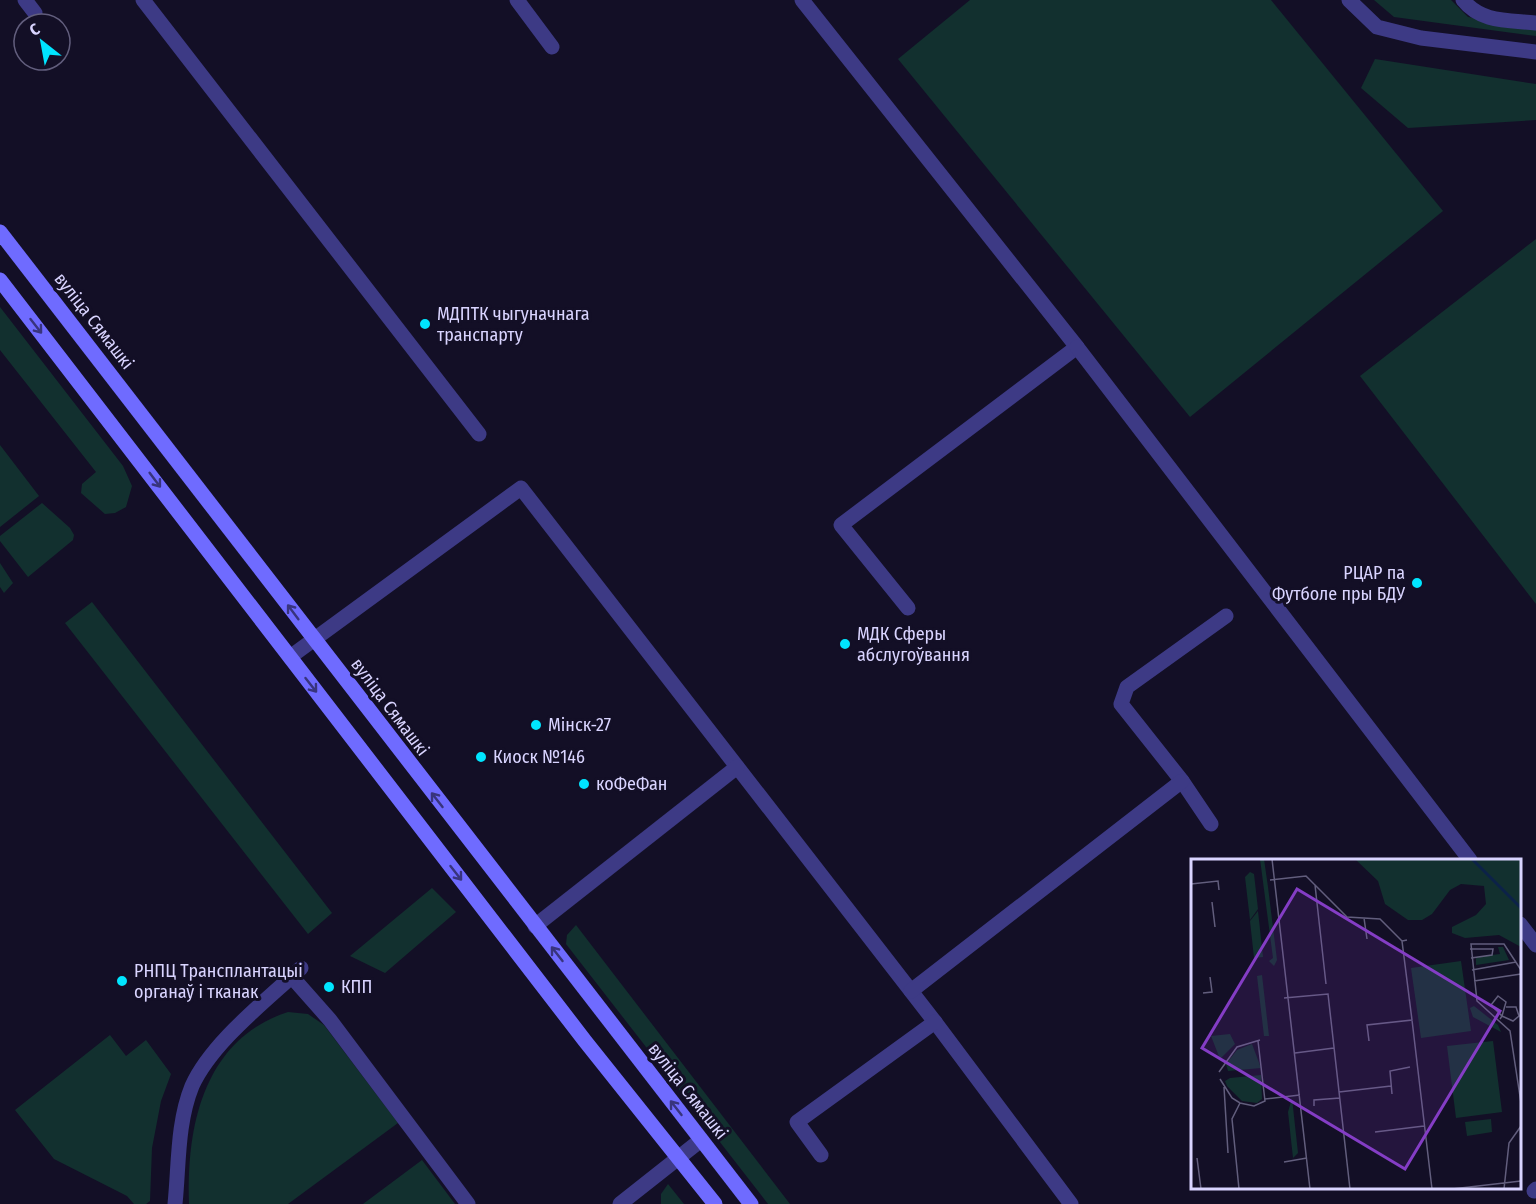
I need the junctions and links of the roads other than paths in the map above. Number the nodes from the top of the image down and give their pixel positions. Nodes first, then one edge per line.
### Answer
1 (25, 0) edge
2 (143, 0) edge
3 (517, 0) edge
4 (802, 0) edge
5 (1349, 0) edge
6 (1463, 0) edge
7 (34, 12) edge
8 (1536, 23) edge
9 (552, 46) dead end
10 (1536, 52) edge
11 (0, 232) edge
12 (0, 280) edge
13 (1077, 347) junction
14 (479, 434) dead end
15 (908, 608) dead end
16 (1226, 616) dead end
17 (314, 639) junction
18 (290, 657) junction
19 (737, 767) junction
20 (1182, 782) junction
21 (1211, 824) dead end
22 (1468, 859) edge
23 (1521, 925) edge
24 (535, 926) junction
25 (1536, 945) edge
26 (911, 991) junction
27 (935, 1022) junction
28 (701, 1140) junction
29 (821, 1155) dead end
30 (680, 1158) junction
31 (175, 1204) edge
32 (468, 1204) edge
33 (620, 1204) edge
34 (715, 1204) edge
35 (751, 1204) edge
36 (1071, 1204) edge

1 - 7 lane
2 - 14 lane
3 - 9 lane
4 - 13 lane
5 - 10 lane
6 - 8 lane
17 -> 11 main road, вуліца Сямашкі
12 -> 18 main road
13 - 15 lane
13 - 22 lane
16 - 20 lane
17 - 18 lane
17 - 19 lane
24 -> 17 main road, вуліца Сямашкі
18 -> 30 main road
19 - 24 lane
19 - 26 lane
20 - 21 lane
20 - 26 lane
23 - 25 lane
28 -> 24 main road, вуліца Сямашкі
26 - 27 lane
27 - 29 lane
27 - 36 lane
28 - 30 lane
28 - 35 main road, вуліца Сямашкі
30 - 33 lane
30 - 34 main road
31 - 32 lane

